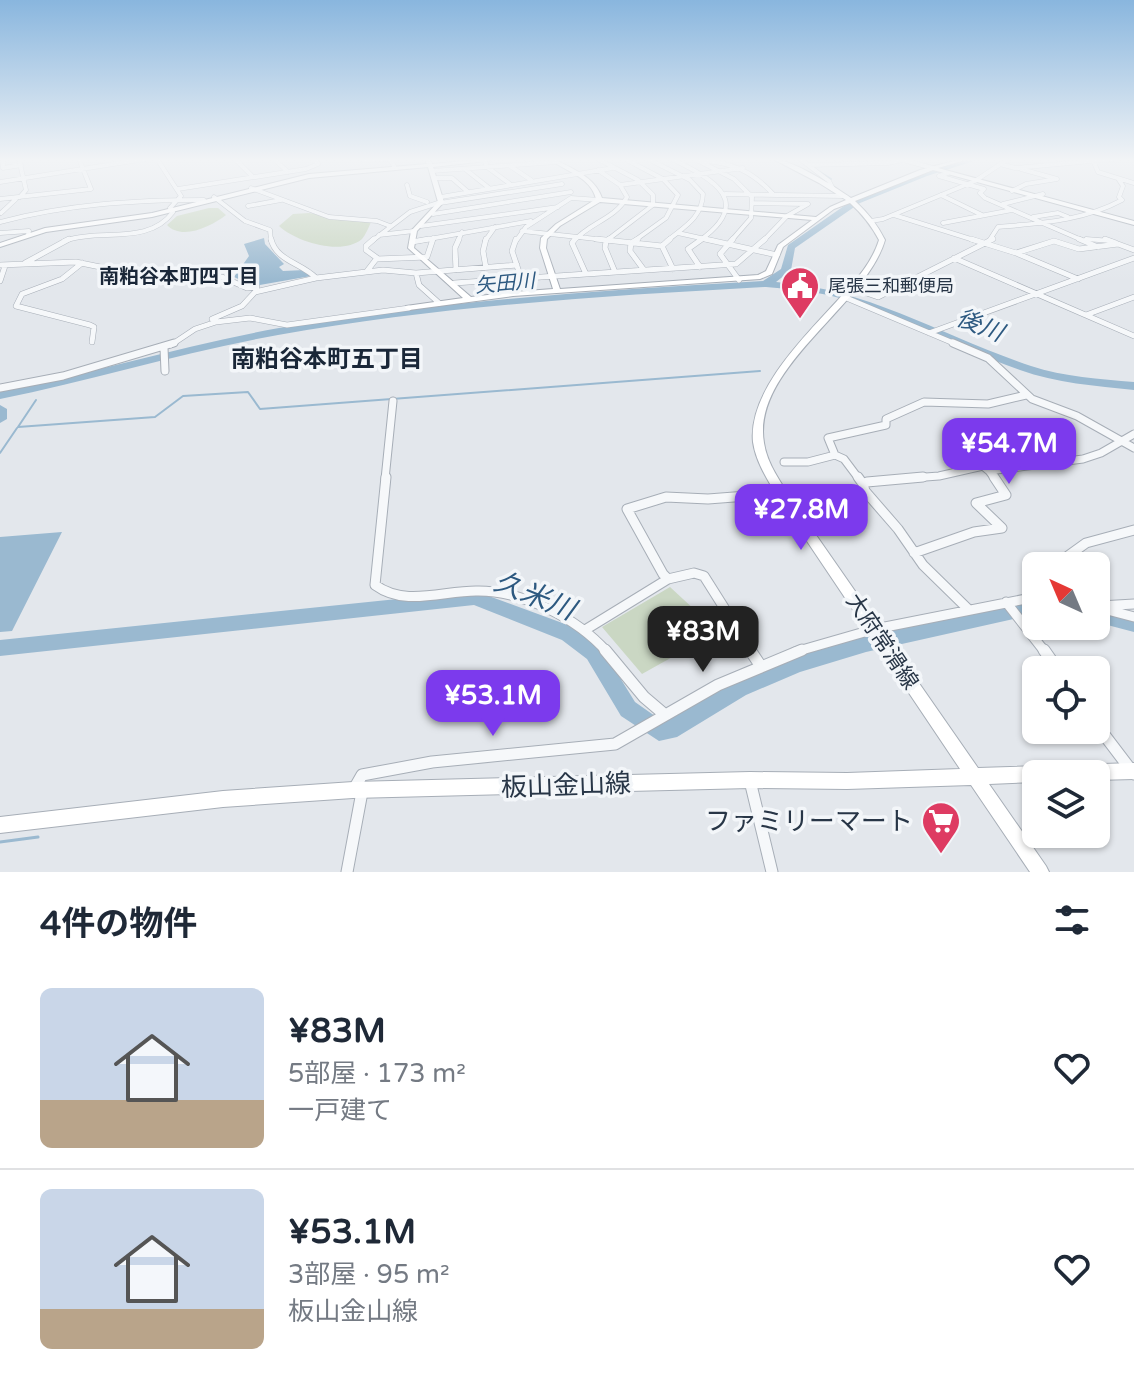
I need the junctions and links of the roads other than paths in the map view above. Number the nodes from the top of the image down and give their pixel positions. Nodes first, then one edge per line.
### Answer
1 (17, 200) edge
2 (204, 200) joint
3 (217, 200) edge
4 (280, 200) edge
5 (285, 200) edge
6 (420, 200) edge
7 (445, 200) edge
8 (452, 200) edge
9 (531, 200) edge
10 (566, 200) edge
11 (599, 200) joint
12 (653, 200) edge
13 (676, 200) edge
14 (702, 200) edge
15 (728, 200) edge
16 (752, 200) edge
17 (815, 200) edge
18 (842, 200) edge
19 (852, 200) edge
20 (930, 200) edge
21 (950, 200) edge
22 (989, 200) edge
23 (1022, 200) edge
24 (1043, 200) edge
25 (1121, 200) edge
26 (176, 201) junction
27 (441, 201) junction
28 (520, 201) joint
29 (849, 201) junction
30 (625, 202) junction
31 (429, 203) junction
32 (753, 203) junction
33 (808, 204) junction
34 (653, 205) junction
35 (1001, 205) junction
36 (248, 206) dead end
37 (487, 207) junction
38 (558, 207) junction
39 (674, 207) junction
40 (703, 209) junction
41 (172, 210) junction
42 (1012, 210) junction
43 (727, 211) junction
44 (752, 213) junction
45 (1098, 213) junction
46 (433, 214) junction
47 (496, 215) junction
48 (894, 215) junction
49 (1, 216) edge
50 (787, 216) junction
51 (983, 216) junction
52 (1031, 217) junction
53 (815, 218) junction
54 (1074, 219) junction
55 (537, 220) junction
56 (871, 221) junction
57 (943, 223) dead end
58 (1044, 223) junction
59 (1134, 223) edge
60 (507, 224) junction
61 (390, 226) junction
62 (496, 226) junction
63 (418, 228) junction
64 (522, 231) junction
65 (462, 232) junction
66 (0, 233) edge
67 (678, 233) junction
68 (1075, 233) dead end
69 (547, 234) junction
70 (28, 235) junction
71 (379, 235) junction
72 (575, 237) junction
73 (433, 238) junction
74 (702, 238) junction
75 (606, 241) junction
76 (412, 242) junction
77 (631, 243) junction
78 (981, 243) junction
79 (1118, 244) junction
80 (0, 245) edge
81 (728, 245) junction
82 (662, 246) junction
83 (1098, 247) junction
84 (755, 250) junction
85 (1134, 250) edge
86 (1016, 253) junction
87 (777, 255) junction
88 (420, 258) junction
89 (954, 258) junction
90 (1134, 258) edge
91 (377, 259) junction
92 (82, 263) junction
93 (2, 265) edge
94 (24, 265) junction
95 (517, 265) junction
96 (729, 265) junction
97 (700, 267) junction
98 (486, 268) junction
99 (673, 269) junction
100 (456, 270) junction
101 (644, 270) junction
102 (367, 271) junction
103 (438, 271) junction
104 (630, 271) junction
105 (615, 272) junction
106 (416, 273) junction
107 (586, 274) junction
108 (554, 276) junction
109 (315, 278) junction
110 (521, 278) junction
111 (1078, 279) junction
112 (739, 280) junction
113 (0, 281) edge
114 (454, 283) junction
115 (638, 287) junction
116 (557, 291) junction
117 (848, 293) junction
118 (1035, 293) junction
119 (1134, 297) edge
120 (468, 299) junction
121 (439, 303) junction
122 (409, 308) joint
123 (1086, 315) junction
124 (205, 325) junction
125 (929, 333) junction
126 (1134, 336) edge
127 (92, 342) dead end
128 (164, 350) junction
129 (165, 371) dead end
130 (0, 388) edge
131 (1026, 395) junction
132 (393, 401) dead end
133 (1134, 434) edge
134 (1118, 439) junction
135 (1134, 448) edge
136 (835, 455) junction
137 (784, 462) dead end
138 (989, 471) junction
139 (864, 487) junction
140 (789, 504) junction
141 (1134, 530) edge
142 (1074, 552) edge
143 (914, 553) junction
144 (668, 579) junction
145 (1022, 600) edge
146 (1008, 604) junction
147 (1134, 604) edge
148 (1110, 606) edge
149 (969, 610) junction
150 (1110, 611) edge
151 (1134, 617) edge
152 (875, 629) junction
153 (585, 630) junction
154 (1048, 656) edge
155 (760, 665) junction
156 (664, 714) junction
157 (1110, 742) edge
158 (1133, 772) edge
159 (974, 775) junction
160 (750, 780) junction
161 (358, 790) junction
162 (0, 825) edge
163 (347, 872) edge
164 (772, 872) edge
165 (1040, 872) edge

1 - 49 street
2 - 26 street
2 - 41 main road
3 - 109 street
4 - 36 street
5 - 61 street
6 - 31 street
7 - 27 street
8 - 27 street
9 - 28 street
10 - 38 street
11 - 30 main road
11 - 69 main road
12 - 34 street
13 - 39 street
14 - 40 street
15 - 43 street
16 - 32 street
17 - 33 street
18 - 29 street
19 - 29 main road
20 - 48 street
21 - 51 street
22 - 35 street
23 - 35 street
24 - 45 main road
25 - 45 street
26 - 41 street
26 - 49 street
27 - 31 street
27 - 46 main road
28 - 37 street
29 - 53 main road
29 - 56 main road
30 - 34 main road
30 - 72 street
31 - 61 street
32 - 33 street
32 - 44 street
33 - 50 street
34 - 39 main road
34 - 75 street
35 - 42 street
37 - 46 street
37 - 47 street
38 - 47 street
38 - 55 street
39 - 40 main road
39 - 77 street
40 - 43 main road
40 - 67 street
41 - 70 main road
41 - 94 street
42 - 51 street
42 - 52 street
43 - 44 main road
43 - 74 street
44 - 50 main road
44 - 81 street
45 - 54 street
45 - 59 main road
46 - 63 main road
47 - 60 street
47 - 63 street
48 - 56 street
48 - 78 street
50 - 53 main road
50 - 84 street
51 - 57 street
52 - 54 street
52 - 58 street
53 - 87 main road
54 - 58 street
55 - 60 street
55 - 64 street
56 - 117 main road, 大府常滑線
58 - 78 street
58 - 83 street
60 - 62 street
61 - 71 street
62 - 65 street
62 - 98 street
63 - 71 street
63 - 76 main road
64 - 69 street
64 - 95 street
65 - 73 street
65 - 100 street
66 - 70 street
67 - 74 street
67 - 82 street
68 - 79 street
69 - 72 street
69 - 108 main road
70 - 80 main road
71 - 91 street
72 - 75 street
72 - 107 street
73 - 76 street
73 - 88 street
74 - 81 street
74 - 97 street
75 - 77 street
75 - 105 street
76 - 88 main road
77 - 82 street
77 - 101 street
78 - 86 street
78 - 89 street
79 - 83 street
79 - 85 street
81 - 84 street
81 - 96 street
82 - 99 street
83 - 86 street
84 - 87 street
84 - 96 street
86 - 111 street
87 - 112 main road
88 - 91 street
88 - 103 main road
89 - 117 street
89 - 118 street
90 - 111 street
91 - 102 street
92 - 94 street
92 - 109 street
92 - 127 street
93 - 94 street
93 - 113 street
95 - 98 street
95 - 110 street
96 - 97 street
96 - 112 street
97 - 99 street
98 - 100 street
99 - 101 street
100 - 103 street
101 - 104 street
102 - 106 street
102 - 109 street
103 - 106 street
103 - 114 main road
104 - 105 street
104 - 115 street
105 - 107 street
106 - 121 street
107 - 108 street
108 - 110 street
108 - 116 main road
109 - 124 street
110 - 114 street
111 - 118 street
112 - 115 main road
114 - 120 main road
115 - 116 main road
116 - 120 main road
117 - 125 street
117 - 140 main road, 大府常滑線
118 - 123 street
118 - 125 street
119 - 123 street
120 - 121 main road
121 - 122 main road
122 - 124 street
123 - 126 street
124 - 128 street
125 - 131 street
128 - 129 street
128 - 130 street
131 - 134 street
131 - 136 street
132 - 153 street
133 - 134 street
134 - 135 street
134 - 138 street
136 - 137 street
136 - 139 street
138 - 139 street
138 - 143 street
139 - 140 street
139 - 143 street
140 - 144 street
140 - 152 main road, 大府常滑線
141 - 142 street
143 - 149 street
144 - 153 street
144 - 155 street
145 - 146 street
146 - 149 street
146 - 154 street
147 - 148 street
149 - 152 street
150 - 151 street
152 - 155 street
152 - 159 main road, 大府常滑線
153 - 156 street
155 - 156 street
156 - 161 street
157 - 158 street
158 - 159 main road, 板山金山線
159 - 160 main road, 板山金山線
159 - 165 main road, 大府常滑線
160 - 161 main road, 板山金山線
160 - 164 street
161 - 162 main road, 板山金山線
161 - 163 street

